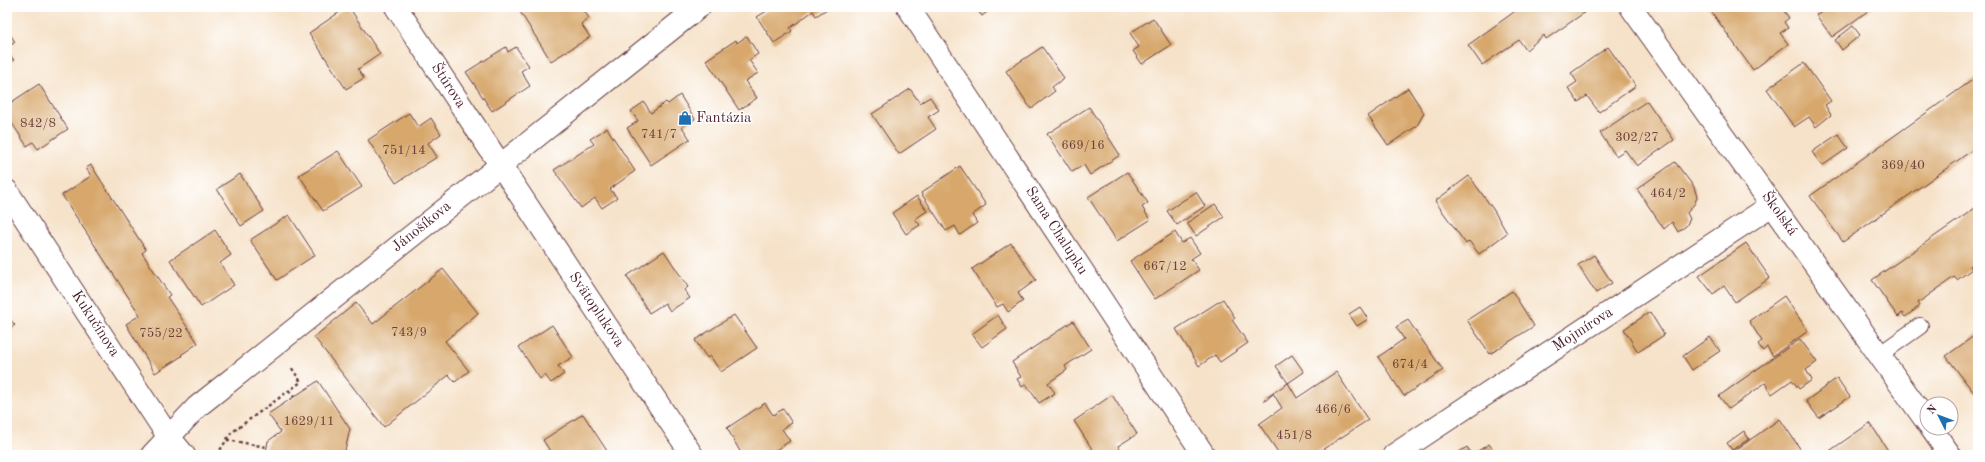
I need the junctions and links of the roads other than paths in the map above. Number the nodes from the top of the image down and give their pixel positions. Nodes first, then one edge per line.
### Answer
1 (396, 7) edge
2 (699, 7) edge
3 (908, 7) edge
4 (1631, 7) edge
5 (500, 165) junction
6 (7, 191) edge
7 (1772, 204) junction
8 (1920, 326) dead end
9 (1879, 355) junction
10 (1919, 411) edge
11 (168, 436) junction
12 (1937, 436) edge
13 (152, 455) edge
14 (184, 455) edge
15 (692, 455) edge
16 (1204, 455) edge
17 (1394, 455) edge
18 (1950, 455) edge

1 - 5 street, Štúrova
2 - 5 street, Jánošíkova
3 - 16 street, Sama Chalupku
4 - 7 street, Školská
5 - 11 street, Jánošíkova
5 - 15 street, Svätoplukova
6 - 11 street, Kukučínova
7 - 9 street, Školská
7 - 17 street, Mojmírova
8 - 9 lane
9 - 10 street, Školská
11 - 13 street, Jánošíkova
11 - 14 street, Kukučínova
12 - 18 street

